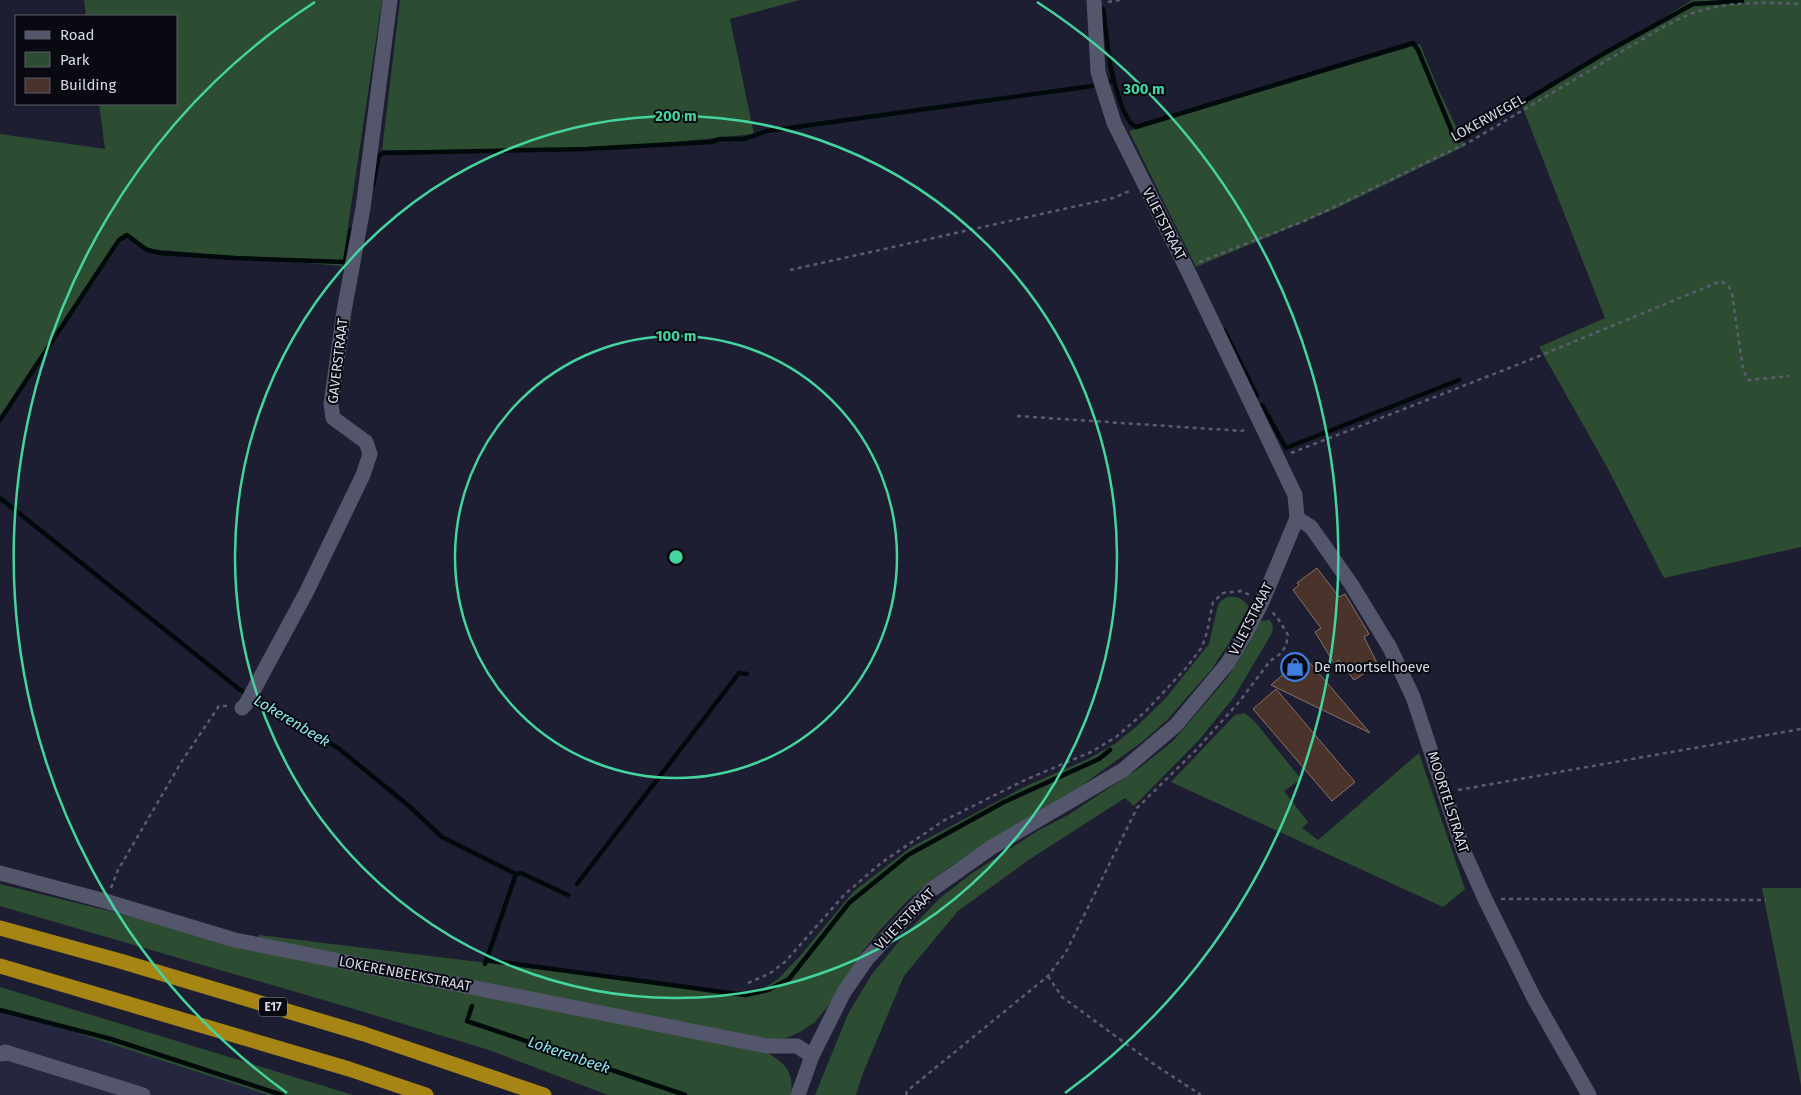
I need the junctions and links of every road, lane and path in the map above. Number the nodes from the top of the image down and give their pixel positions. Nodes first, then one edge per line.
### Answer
1 (390, 0) edge
2 (1094, 0) edge
3 (1801, 4) edge
4 (1144, 184) junction
5 (1186, 267) junction
6 (790, 270) dead end
7 (1790, 376) dead end
8 (1017, 416) dead end
9 (1259, 422) junction
10 (1277, 459) junction
11 (1297, 518) junction
12 (244, 706) joint
13 (1801, 729) edge
14 (1446, 792) junction
15 (0, 873) edge
16 (1485, 899) junction
17 (1766, 900) dead end
18 (105, 901) junction
19 (0, 928) edge
20 (0, 966) edge
21 (1048, 976) dead end
22 (0, 1054) edge
23 (812, 1056) junction
24 (143, 1095) edge
25 (426, 1095) edge
26 (544, 1095) edge
27 (798, 1095) edge
28 (1201, 1095) edge
29 (1589, 1095) edge

1 - 12 street, GAVERSTRAAT
2 - 4 street, VLIETSTRAAT
3 - 5 path, LOKERWEGEL
4 - 5 street, VLIETSTRAAT
4 - 6 path
5 - 9 street, VLIETSTRAAT
7 - 10 path
8 - 9 path
9 - 10 street, VLIETSTRAAT
10 - 11 street, VLIETSTRAAT
11 - 14 street, MOORTELSTRAAT
11 - 23 street, VLIETSTRAAT
12 - 18 path
13 - 14 path
14 - 16 street, MOORTELSTRAAT
15 - 18 street, LOKERENBEEKSTRAAT
16 - 17 path
16 - 29 street, MOORTELSTRAAT
18 - 23 street, LOKERENBEEKSTRAAT
19 - 26 highway, E17
20 - 25 highway
21 - 28 path
22 - 24 street
23 - 27 street, VLIETSTRAAT

